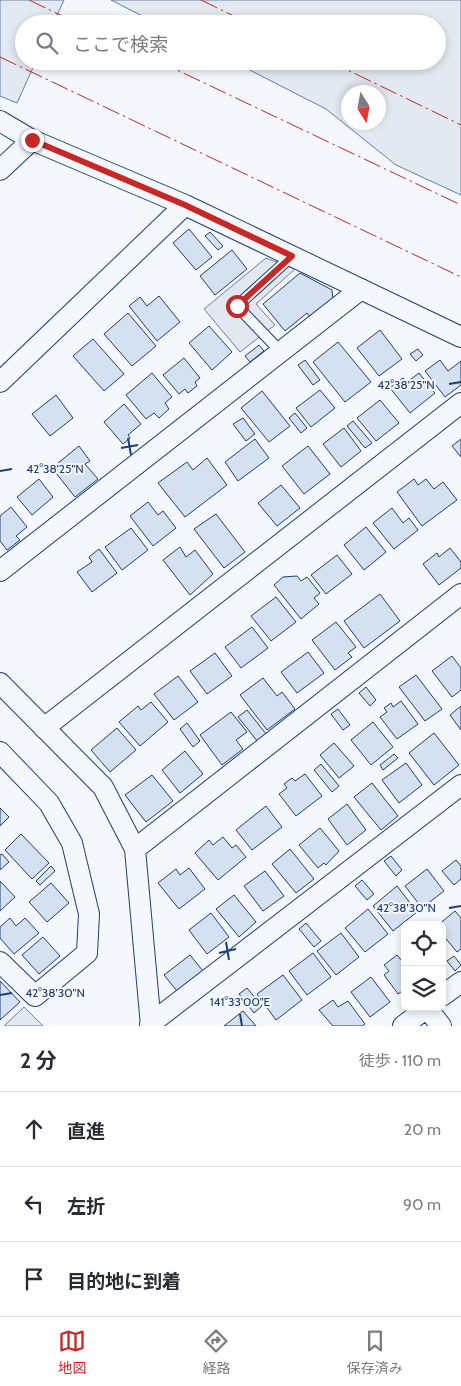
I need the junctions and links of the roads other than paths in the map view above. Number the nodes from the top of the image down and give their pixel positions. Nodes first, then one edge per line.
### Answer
1 (0, 121) edge
2 (32, 140) junction
3 (0, 170) edge
4 (185, 205) junction
5 (292, 256) junction
6 (361, 289) junction
7 (461, 336) edge
8 (281, 352) junction
9 (0, 382) edge
10 (461, 403) edge
11 (0, 572) edge
12 (461, 594) edge
13 (0, 683) edge
14 (44, 728) junction
15 (0, 752) edge
16 (461, 785) edge
17 (135, 849) junction
18 (0, 962) edge
19 (461, 982) edge
20 (446, 993) edge
21 (424, 1011) edge
22 (430, 1011) edge
23 (151, 1025) edge
24 (403, 1026) edge
25 (441, 1026) edge

1 - 2 street
2 - 3 street
2 - 4 street
4 - 5 street
4 - 9 street
5 - 6 street
5 - 8 lane
6 - 7 street
6 - 8 street
8 - 11 street
10 - 14 street
12 - 17 street
13 - 14 street
14 - 17 street
15 - 18 street
16 - 23 street
17 - 23 street
19 - 20 street
21 - 24 street
22 - 25 street

